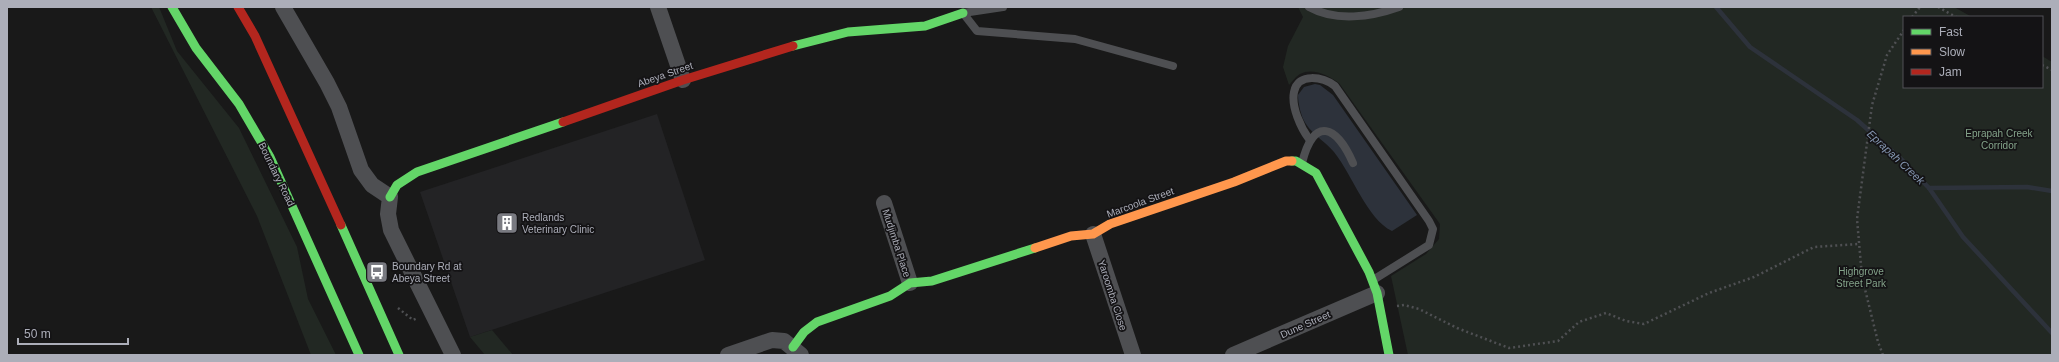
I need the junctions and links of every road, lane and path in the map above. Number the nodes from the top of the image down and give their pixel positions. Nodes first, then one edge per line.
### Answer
1 (172, 7) edge
2 (238, 7) edge
3 (283, 7) edge
4 (658, 7) edge
5 (1003, 7) edge
6 (1309, 7) edge
7 (1399, 7) edge
8 (1920, 7) edge
9 (1938, 7) edge
10 (963, 13) junction
11 (1913, 16) edge
12 (1954, 16) edge
13 (1903, 31) edge
14 (1173, 66) dead end
15 (2043, 66) edge
16 (2052, 70) edge
17 (683, 80) junction
18 (1309, 139) junction
19 (1302, 163) junction
20 (1353, 163) dead end
21 (390, 197) junction
22 (884, 203) dead end
23 (1093, 234) junction
24 (1859, 244) junction
25 (910, 283) junction
26 (1374, 287) junction
27 (1393, 301) dead end
28 (797, 351) edge
29 (359, 355) edge
30 (399, 355) edge
31 (453, 355) edge
32 (728, 355) edge
33 (1133, 355) edge
34 (1233, 355) edge
35 (1389, 355) edge
36 (1883, 355) edge

1 - 29 main road, Boundary Road
2 - 30 main road
3 - 21 street
4 - 17 street
5 - 10 lane
6 - 7 lane
8 - 11 path
9 - 12 path
10 - 14 lane
10 - 17 main road, Abeya Street
13 - 24 path
15 - 16 path
17 - 21 main road, Abeya Street
18 - 19 lane
18 - 20 lane
18 - 26 lane
19 - 23 main road, Marcoola Street
19 - 26 main road
21 - 31 street
22 - 25 street, Mudjimba Place
23 - 25 main road, Marcoola Street
23 - 33 street, Yaroomba Close
24 - 27 path
24 - 36 path
25 - 28 main road, Marcoola Street
26 - 34 street, Dune Street
26 - 35 main road
28 - 32 street

